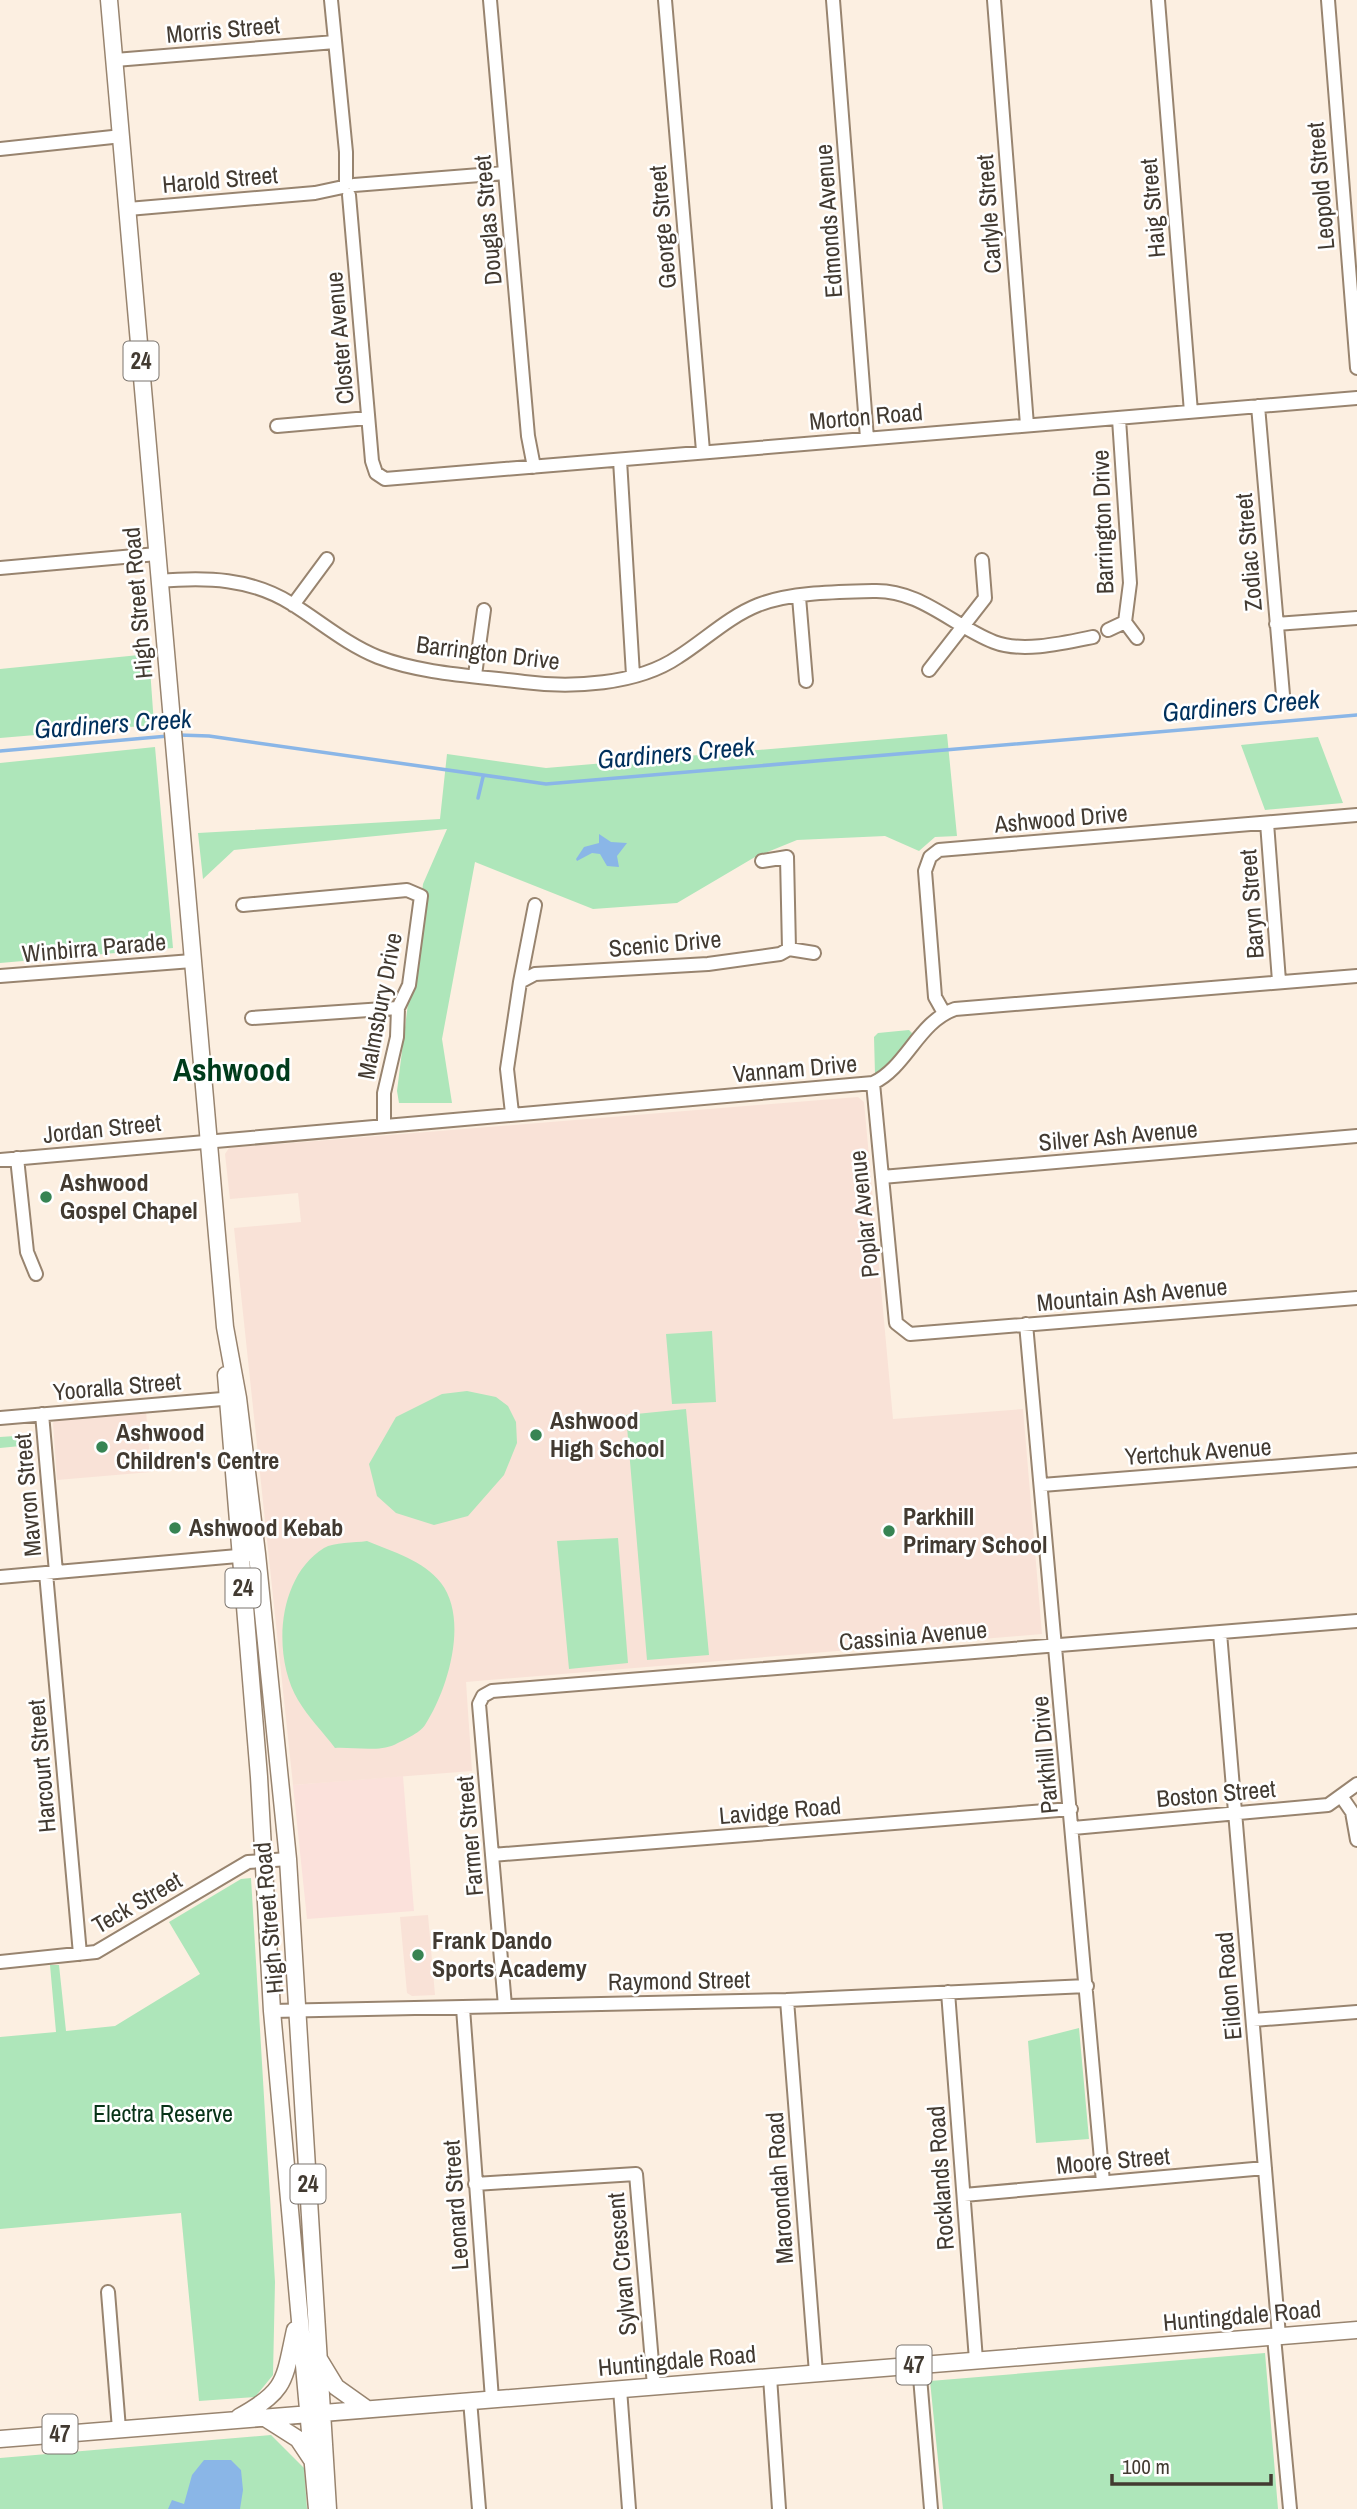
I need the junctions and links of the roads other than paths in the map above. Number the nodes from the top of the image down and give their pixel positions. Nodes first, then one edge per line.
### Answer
1 (109, 0) edge
2 (331, 0) edge
3 (490, 0) edge
4 (665, 0) edge
5 (833, 0) edge
6 (994, 0) edge
7 (1158, 0) edge
8 (1328, 0) edge
9 (335, 42) junction
10 (115, 60) junction
11 (122, 139) junction
12 (0, 149) edge
13 (505, 173) junction
14 (348, 188) junction
15 (128, 209) junction
16 (1357, 368) edge
17 (1357, 398) edge
18 (1258, 406) junction
19 (1191, 412) junction
20 (368, 418) junction
21 (1119, 419) junction
22 (1027, 425) junction
23 (277, 426) dead end
24 (867, 438) junction
25 (703, 451) junction
26 (617, 460) junction
27 (531, 467) junction
28 (379, 476) joint
29 (157, 554) junction
30 (327, 559) dead end
31 (982, 560) dead end
32 (0, 568) edge
33 (159, 581) junction
34 (799, 597) junction
35 (293, 605) junction
36 (484, 610) dead end
37 (1357, 618) edge
38 (1125, 622) junction
39 (1276, 624) junction
40 (965, 627) junction
41 (1108, 630) dead end
42 (1093, 637) dead end
43 (1137, 638) dead end
44 (929, 670) dead end
45 (637, 673) junction
46 (475, 675) junction
47 (806, 681) dead end
48 (1283, 695) dead end
49 (1357, 815) edge
50 (1267, 823) junction
51 (762, 861) dead end
52 (243, 905) dead end
53 (535, 905) dead end
54 (789, 949) junction
55 (814, 953) dead end
56 (192, 961) junction
57 (0, 976) edge
58 (1357, 976) edge
59 (1279, 981) junction
60 (520, 982) junction
61 (398, 1008) junction
62 (944, 1013) junction
63 (252, 1018) dead end
64 (873, 1083) junction
65 (512, 1113) junction
66 (384, 1124) junction
67 (1357, 1136) edge
68 (208, 1140) junction
69 (17, 1158) junction
70 (0, 1160) edge
71 (882, 1177) junction
72 (36, 1274) dead end
73 (1357, 1298) edge
74 (1026, 1324) junction
75 (909, 1334) joint
76 (232, 1398) junction
77 (42, 1414) junction
78 (0, 1418) edge
79 (1357, 1460) edge
80 (1042, 1485) junction
81 (248, 1555) junction
82 (51, 1573) junction
83 (0, 1577) edge
84 (1357, 1621) edge
85 (1220, 1633) junction
86 (1056, 1645) junction
87 (479, 1704) joint
88 (1357, 1784) edge
89 (1341, 1796) junction
90 (1071, 1809) junction
91 (1235, 1814) junction
92 (1073, 1828) junction
93 (1357, 1840) edge
94 (492, 1855) junction
95 (288, 1859) junction
96 (264, 1860) junction
97 (79, 1954) junction
98 (0, 1962) edge
99 (1087, 1986) junction
100 (948, 1992) junction
101 (787, 2000) junction
102 (505, 2006) junction
103 (463, 2008) junction
104 (272, 2011) junction
105 (299, 2011) junction
106 (1357, 2012) edge
107 (1253, 2020) junction
108 (1265, 2168) junction
109 (1103, 2182) junction
110 (475, 2184) junction
111 (964, 2195) junction
112 (108, 2292) dead end
113 (298, 2312) junction
114 (1357, 2330) edge
115 (1277, 2336) junction
116 (317, 2357) junction
117 (976, 2360) junction
118 (919, 2365) junction
119 (816, 2373) junction
120 (770, 2377) junction
121 (653, 2386) junction
122 (620, 2389) junction
123 (492, 2399) junction
124 (470, 2400) junction
125 (367, 2409) junction
126 (315, 2413) junction
127 (262, 2417) junction
128 (234, 2420) junction
129 (120, 2429) junction
130 (0, 2439) edge
131 (314, 2462) junction
132 (317, 2509) edge
133 (328, 2509) edge
134 (479, 2509) edge
135 (629, 2509) edge
136 (779, 2509) edge
137 (931, 2509) edge
138 (1290, 2509) edge

1 - 10 main road, High Street Road / 24
2 - 9 street, Closter Avenue
3 - 13 street, Douglas Street
4 - 25 street, George Street
5 - 24 street, Edmonds Avenue
6 - 22 street, Carlyle Street
7 - 19 street, Haig Street
8 - 16 street, Leopold Street
9 - 10 street, Morris Street
9 - 14 street, Closter Avenue
10 - 11 main road, High Street Road / 24
11 - 12 street
11 - 15 main road, High Street Road / 24
13 - 14 street, Harold Street
13 - 27 street, Douglas Street
14 - 15 street, Harold Street
14 - 20 street, Closter Avenue
15 - 29 main road, High Street Road / 24
17 - 18 street, Morton Road
18 - 19 street, Morton Road
18 - 39 street, Zodiac Street
19 - 21 street, Morton Road
20 - 23 street
20 - 28 street, Closter Avenue
21 - 22 street, Morton Road
21 - 38 street, Barrington Drive
22 - 24 street, Morton Road
24 - 25 street, Morton Road
25 - 26 street, Morton Road
26 - 27 street, Morton Road
26 - 45 street
27 - 28 street, Morton Road
29 - 32 street
29 - 33 main road, High Street Road / 24
30 - 35 street
31 - 40 street
33 - 35 street, Barrington Drive
33 - 56 main road, High Street Road / 24
34 - 40 street, Barrington Drive
34 - 45 street, Barrington Drive
34 - 47 street
35 - 46 street, Barrington Drive
36 - 46 street
37 - 39 street
38 - 41 street, Barrington Drive
38 - 43 street, Barrington Drive
39 - 48 street, Zodiac Street
40 - 42 street, Barrington Drive
40 - 44 street
45 - 46 street, Barrington Drive
49 - 50 street, Ashwood Drive
50 - 59 street, Baryn Street
50 - 62 street, Ashwood Drive
51 - 54 street
52 - 61 street, Malmsbury Drive
53 - 60 street
54 - 55 street, Scenic Drive
54 - 60 street, Scenic Drive
56 - 57 street, Winbirra Parade
56 - 68 main road, High Street Road / 24
58 - 59 street
59 - 62 street
60 - 65 street
61 - 63 street
61 - 66 street, Malmsbury Drive
62 - 64 street, Vannam Drive
64 - 65 street, Vannam Drive
64 - 71 street, Poplar Avenue
65 - 66 street, Vannam Drive
66 - 68 street, Vannam Drive
67 - 71 street, Silver Ash Avenue
68 - 69 street, Jordan Street
68 - 76 main road, High Street Road / 24
69 - 70 street, Jordan Street
69 - 72 street
71 - 75 street, Poplar Avenue
73 - 74 street, Mountain Ash Avenue
74 - 75 street, Mountain Ash Avenue
74 - 80 street, Parkhill Drive
76 - 77 street, Yooralla Street
76 - 81 main road, High Street Road / 24
77 - 78 street, Yooralla Street
77 - 82 street, Mavron Street
79 - 80 street, Yertchuk Avenue
80 - 86 street, Parkhill Drive
81 - 82 street
81 - 95 main road, High Street Road / 24
81 - 96 main road, High Street Road / 24
82 - 83 street
82 - 97 street, Harcourt Street
84 - 85 street, Cassinia Avenue
85 - 86 street, Cassinia Avenue
85 - 91 street, Eildon Road
86 - 87 street, Cassinia Avenue
86 - 90 street, Parkhill Drive
87 - 94 street, Farmer Street
88 - 89 street, Boston Street
89 - 91 street, Boston Street
89 - 93 street
90 - 92 street, Parkhill Drive
90 - 94 street, Lavidge Road
91 - 92 street, Boston Street
91 - 107 street, Eildon Road
92 - 99 street, Parkhill Drive
94 - 102 street, Farmer Street
95 - 96 street, Teck Street
95 - 105 main road, High Street Road / 24
96 - 97 street, Teck Street
96 - 104 main road, High Street Road / 24
97 - 98 street, Teck Street
99 - 100 street, Raymond Street
99 - 109 street, Parkhill Drive
100 - 101 street, Raymond Street
100 - 111 street, Rocklands Road
101 - 102 street, Raymond Street
101 - 119 street, Maroondah Road
102 - 103 street, Raymond Street
103 - 105 street, Raymond Street
103 - 110 street, Leonard Street
104 - 105 street, Raymond Street
104 - 113 main road, High Street Road / 24
105 - 116 main road, High Street Road / 24
106 - 107 street
107 - 108 street, Eildon Road
108 - 109 street, Moore Street
108 - 115 street, Eildon Road
109 - 111 street, Moore Street
110 - 121 street, Sylvan Crescent
110 - 123 street, Leonard Street
111 - 117 street, Rocklands Road
112 - 129 street
113 - 126 main road, High Street Road / 24
113 - 128 main road
114 - 115 main road, Huntingdale Road / 47
115 - 117 main road, Huntingdale Road / 47
115 - 138 street, Eildon Road
116 - 125 main road
116 - 126 main road, High Street Road / 24
117 - 118 main road, Huntingdale Road / 47
118 - 119 main road, Huntingdale Road / 47
118 - 137 street
119 - 120 main road, Huntingdale Road / 47
120 - 121 main road, Huntingdale Road / 47
120 - 136 street
121 - 122 main road, Huntingdale Road / 47
122 - 123 main road, Huntingdale Road / 47
122 - 135 street
123 - 124 main road, Huntingdale Road / 47
124 - 125 main road, Huntingdale Road / 47
124 - 134 street
125 - 126 main road, Huntingdale Road / 47
126 - 127 main road, Huntingdale Road / 47
126 - 131 main road, High Street Road / 24
126 - 133 main road, High Street Road / 24
127 - 128 main road, Huntingdale Road / 47
127 - 131 main road
128 - 129 main road, Huntingdale Road / 47
129 - 130 main road, Huntingdale Road / 47
131 - 132 main road, High Street Road / 24

